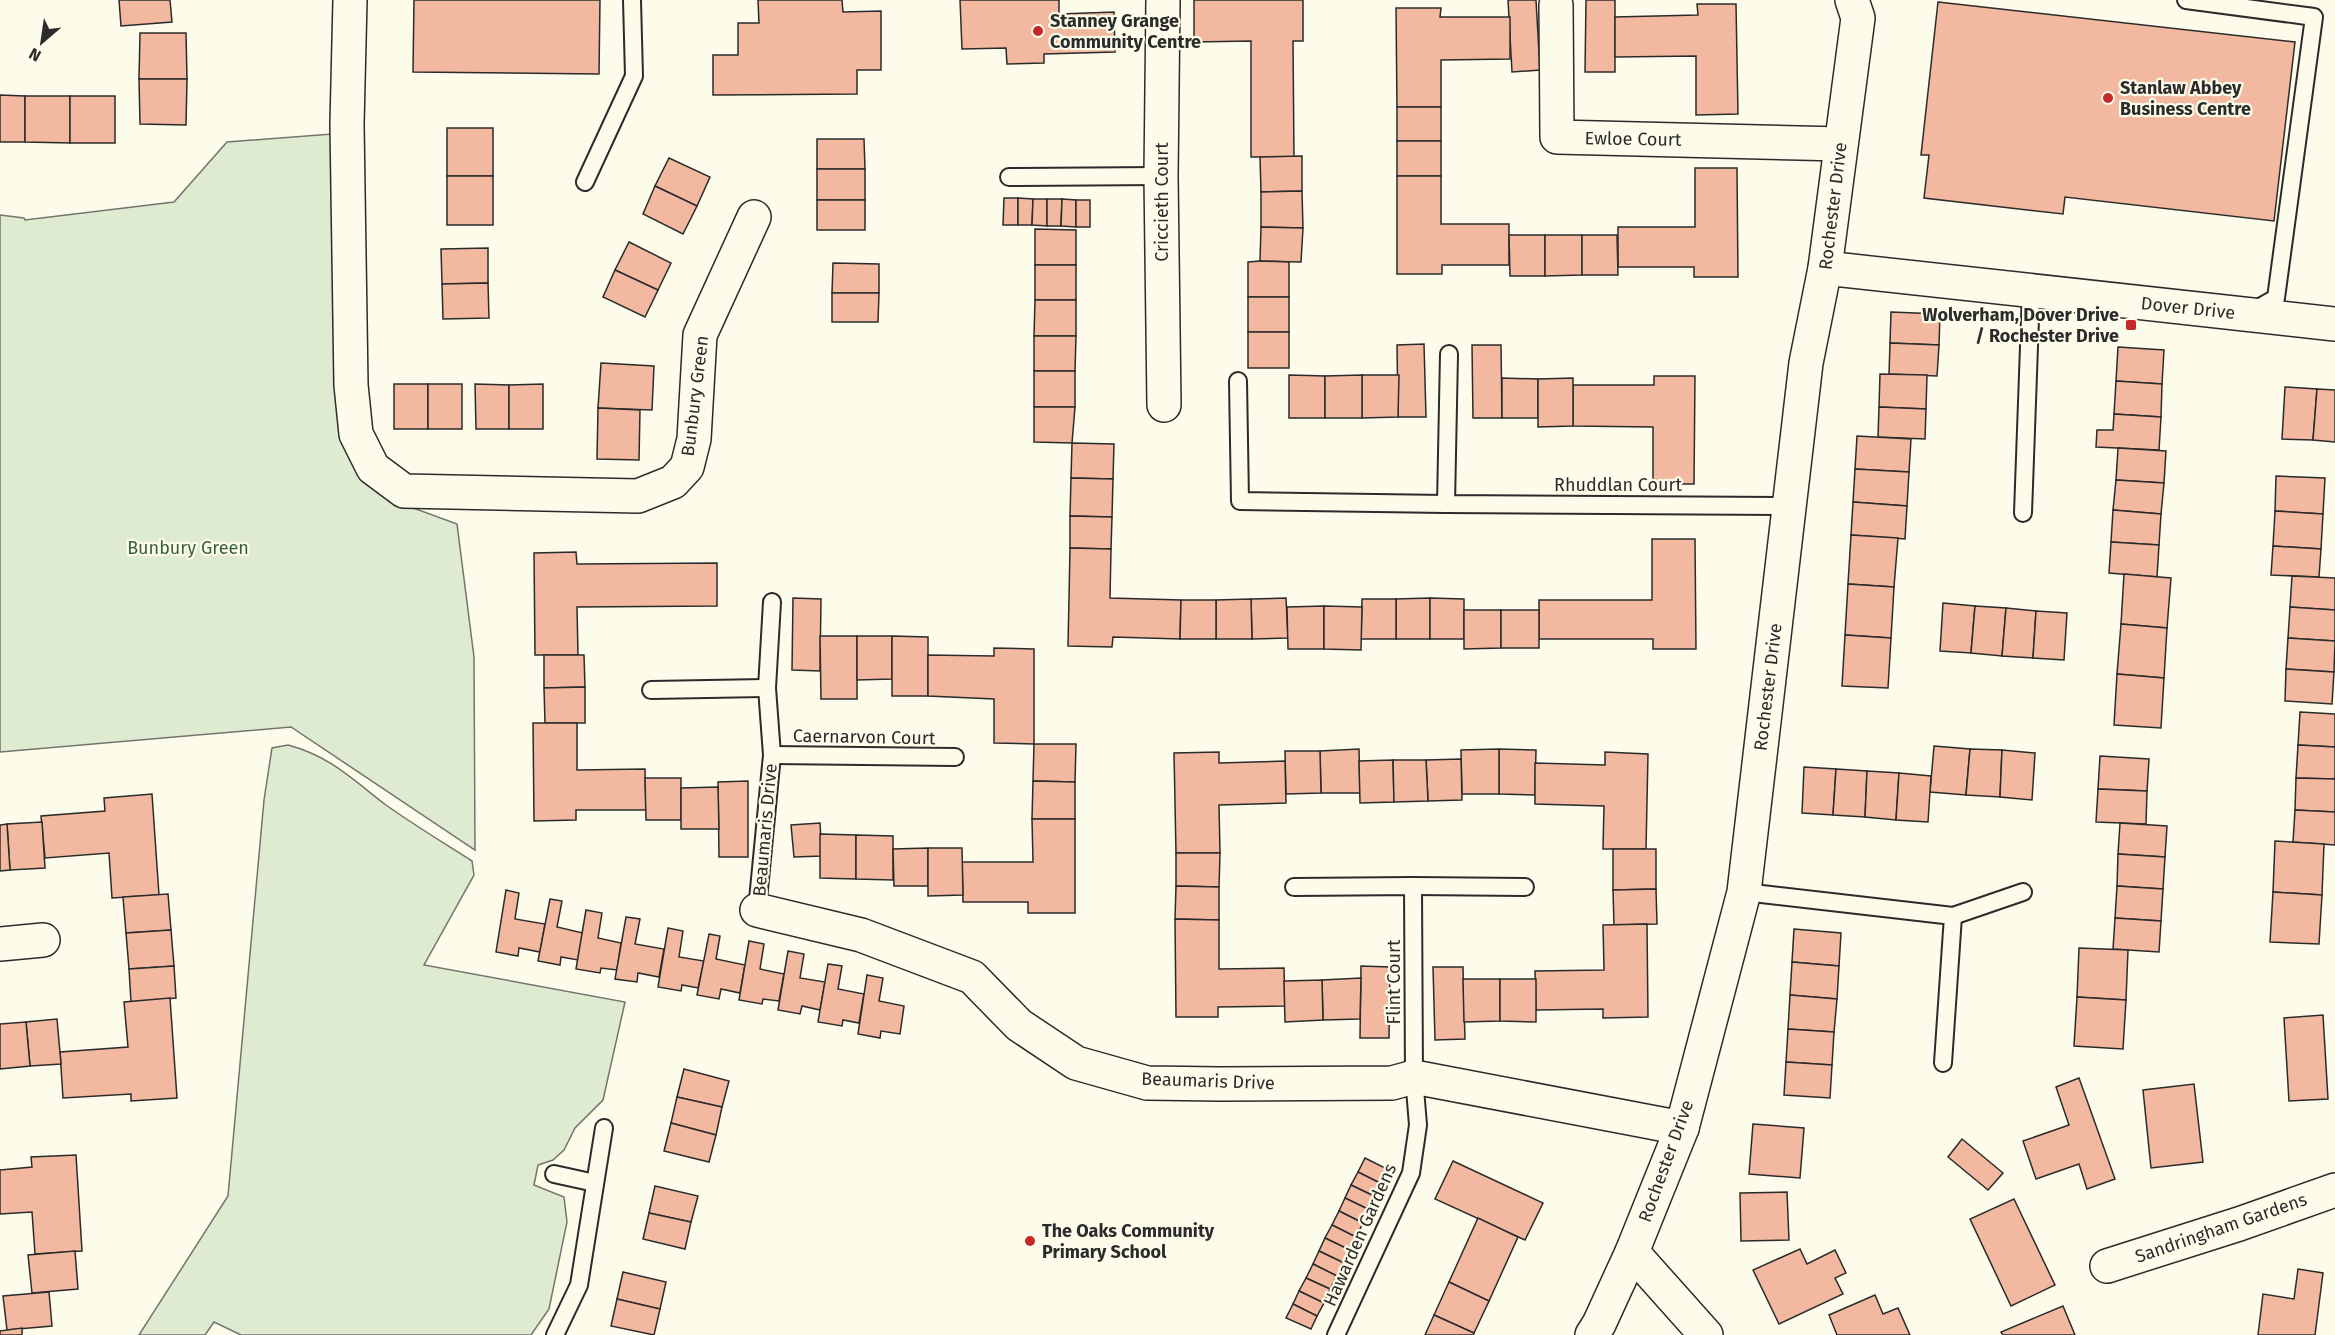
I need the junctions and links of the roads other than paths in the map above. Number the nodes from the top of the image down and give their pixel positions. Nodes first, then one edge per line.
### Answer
1 (350, 0) edge
2 (632, 0) edge
3 (1163, 0) edge
4 (2186, 0) edge
5 (1556, 5) dead end
6 (1855, 9) edge
7 (1841, 144) junction
8 (1161, 176) junction
9 (1009, 177) dead end
10 (585, 182) dead end
11 (754, 217) dead end
12 (1826, 268) junction
13 (2031, 291) junction
14 (2247, 315) junction
15 (2335, 324) edge
16 (1449, 354) dead end
17 (1238, 381) dead end
18 (1164, 405) dead end
19 (1446, 504) junction
20 (1790, 506) junction
21 (2023, 513) dead end
22 (772, 602) dead end
23 (767, 688) junction
24 (651, 690) dead end
25 (772, 755) junction
26 (955, 757) dead end
27 (1413, 886) junction
28 (1294, 887) dead end
29 (1525, 887) dead end
30 (1744, 892) junction
31 (2023, 892) dead end
32 (757, 910) joint
33 (1953, 915) junction
34 (43, 940) dead end
35 (0, 944) edge
36 (1943, 1063) dead end
37 (1414, 1077) junction
38 (604, 1128) dead end
39 (1682, 1128) junction
40 (554, 1174) dead end
41 (595, 1183) junction
42 (2335, 1190) edge
43 (1632, 1252) junction
44 (2108, 1266) dead end
45 (555, 1335) edge
46 (1336, 1335) edge
47 (1592, 1335) edge
48 (1706, 1335) edge

1 - 11 street, Bunbury Green
2 - 10 lane
3 - 8 street, Criccieth Court
4 - 14 lane
5 - 7 street, Ewloe Court
6 - 7 street, Rochester Drive
7 - 12 street, Rochester Drive
8 - 9 lane
8 - 18 street, Criccieth Court
12 - 13 street, Dover Drive
12 - 20 street, Rochester Drive
13 - 14 street, Dover Drive
13 - 21 lane
14 - 15 street, Dover Drive
16 - 19 lane
17 - 19 lane, Rhuddlan Court
19 - 20 lane, Rhuddlan Court
20 - 30 street, Rochester Drive
22 - 23 lane, Beaumaris Drive
23 - 24 lane
23 - 25 lane, Beaumaris Drive
25 - 26 lane, Caernarvon Court
25 - 32 lane, Beaumaris Drive
27 - 28 lane
27 - 29 lane
27 - 37 lane, Flint Court
30 - 33 lane
30 - 39 street, Rochester Drive
31 - 33 lane
32 - 37 street, Beaumaris Drive
33 - 36 lane
34 - 35 street
37 - 39 street, Beaumaris Drive
37 - 46 lane, Hawarden Gardens
38 - 41 lane
39 - 43 street, Rochester Drive
40 - 41 lane
41 - 45 lane
42 - 44 street, Sandringham Gardens
43 - 47 street, Rochester Drive
43 - 48 street

